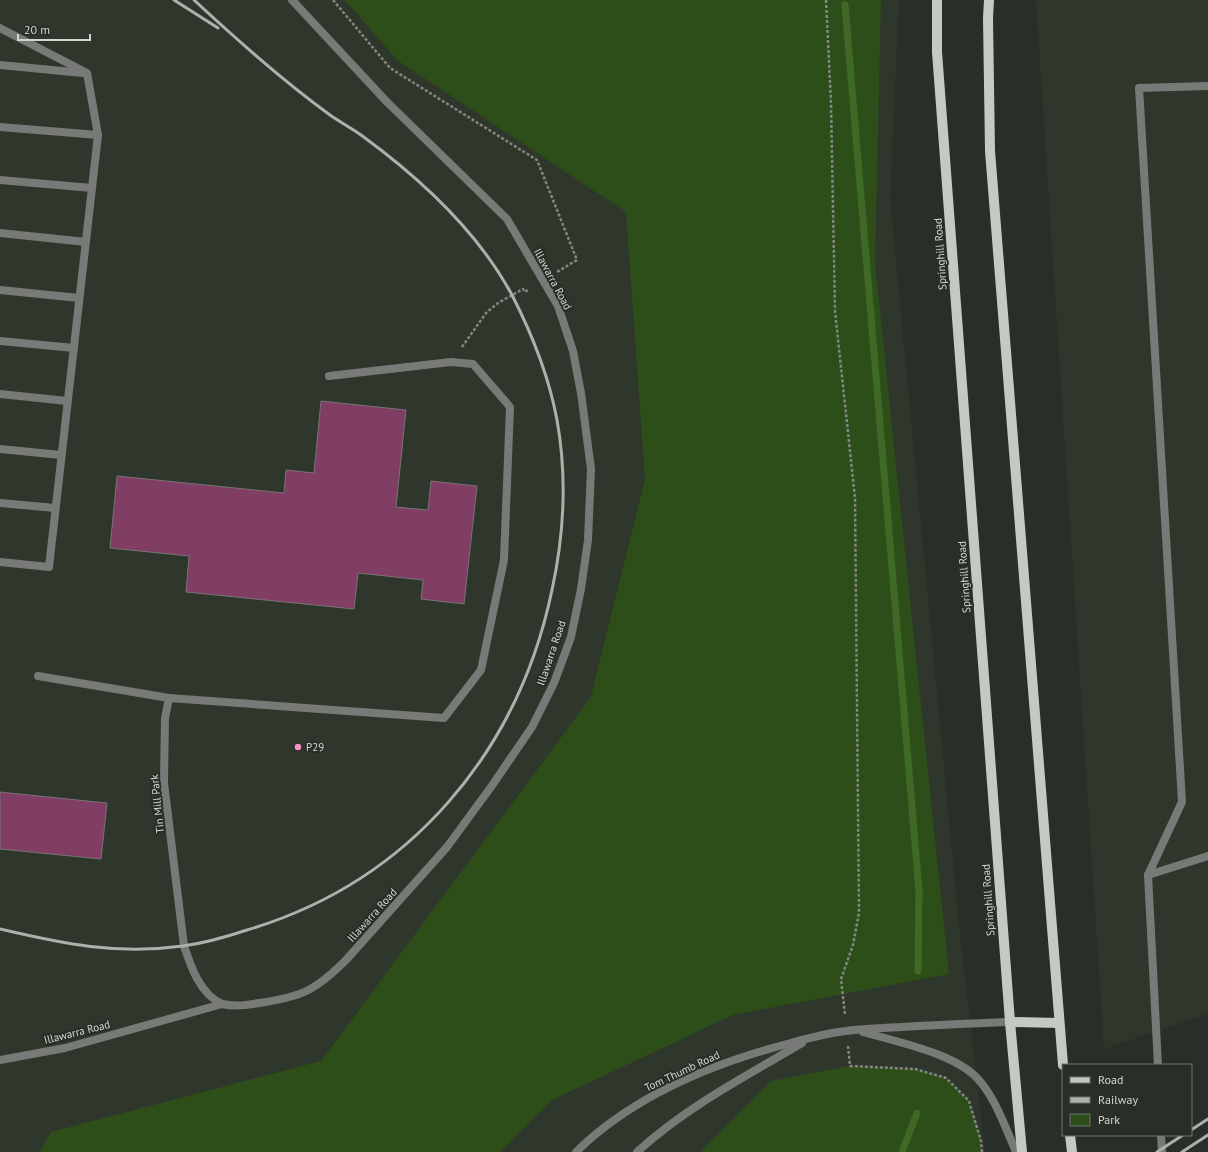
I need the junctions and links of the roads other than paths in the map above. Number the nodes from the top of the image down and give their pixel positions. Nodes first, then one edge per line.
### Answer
1 (292, 0) edge
2 (937, 0) edge
3 (989, 0) edge
4 (0, 28) edge
5 (0, 65) edge
6 (87, 73) junction
7 (1208, 86) edge
8 (0, 127) edge
9 (98, 135) junction
10 (0, 180) edge
11 (92, 188) junction
12 (0, 233) edge
13 (86, 242) junction
14 (0, 290) edge
15 (79, 298) junction
16 (0, 341) edge
17 (74, 348) junction
18 (329, 376) dead end
19 (0, 394) edge
20 (67, 401) junction
21 (0, 449) edge
22 (61, 455) junction
23 (0, 503) edge
24 (55, 508) junction
25 (0, 562) edge
26 (38, 676) dead end
27 (169, 698) junction
28 (1208, 856) edge
29 (1148, 874) junction
30 (222, 1004) junction
31 (1010, 1022) junction
32 (1059, 1023) junction
33 (857, 1030) junction
34 (812, 1037) junction
35 (0, 1060) edge
36 (1063, 1064) edge
37 (1158, 1064) edge
38 (1070, 1136) edge
39 (1161, 1136) edge
40 (576, 1152) edge
41 (637, 1152) edge
42 (1016, 1152) edge
43 (1022, 1152) edge
44 (1072, 1152) edge
45 (1162, 1152) edge

1 - 30 street, Illawarra Road
2 - 31 main road, Springhill Road
3 - 32 main road
4 - 6 street
5 - 6 street
6 - 9 street
7 - 29 street
8 - 9 street
9 - 11 street
10 - 11 street
11 - 13 street
12 - 13 street
13 - 15 street
14 - 15 street
15 - 17 street
16 - 17 street
17 - 20 street
18 - 27 street
19 - 20 street
20 - 22 street
21 - 22 street
22 - 24 street
23 - 24 street
24 - 25 street
26 - 27 street
27 - 30 street, Tin Mill Park
28 - 29 street
29 - 37 street
30 - 35 street, Illawarra Road
31 - 32 main road
31 - 33 street, Tom Thumb Road
31 - 43 main road, Springhill Road
32 - 36 main road
33 - 34 street, Tom Thumb Road
33 - 42 street, Tom Thumb Road
34 - 40 street, Tom Thumb Road
34 - 41 street, Tom Thumb Road
38 - 44 main road
39 - 45 street

